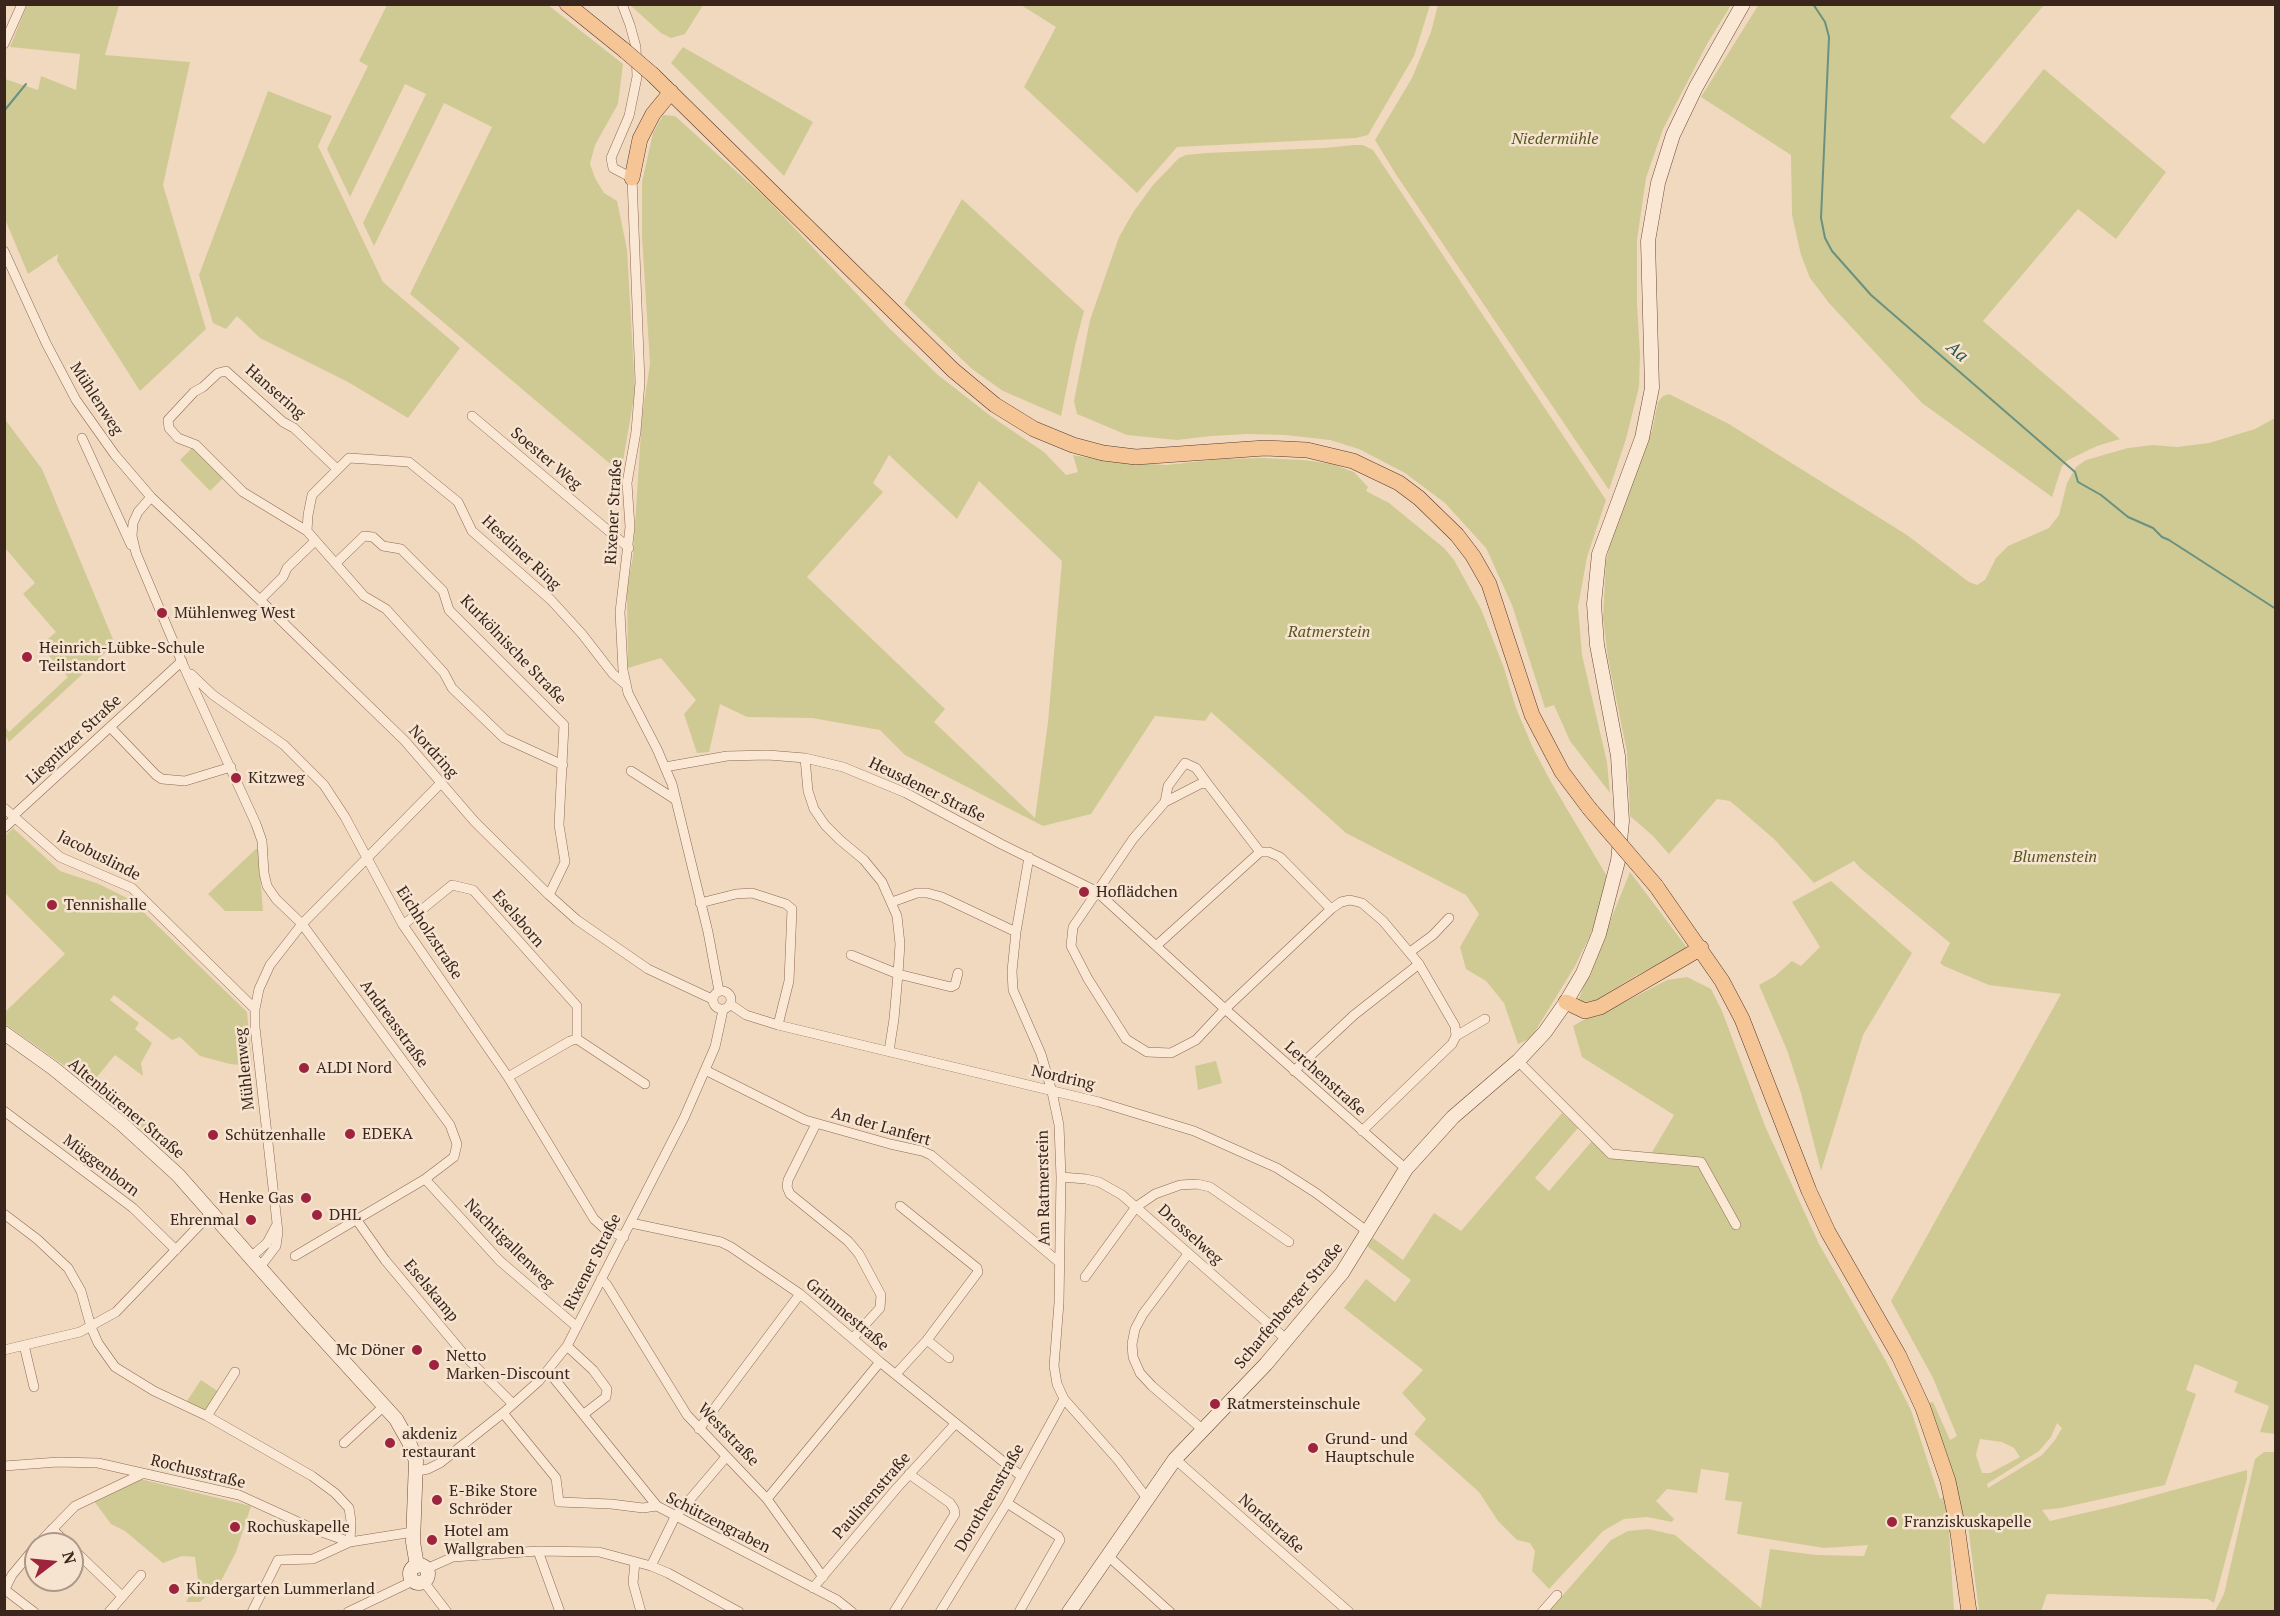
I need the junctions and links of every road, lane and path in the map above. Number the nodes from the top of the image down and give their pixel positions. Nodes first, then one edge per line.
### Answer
1 (22, 4) edge
2 (567, 4) edge
3 (622, 4) edge
4 (1743, 4) edge
5 (4, 45) edge
6 (671, 92) junction
7 (632, 178) junction
8 (4, 251) edge
9 (472, 416) dead end
10 (82, 438) dead end
11 (337, 469) junction
12 (151, 497) junction
13 (308, 531) junction
14 (315, 541) junction
15 (629, 548) junction
16 (136, 553) junction
17 (336, 563) junction
18 (261, 600) junction
19 (183, 664) junction
20 (624, 684) junction
21 (213, 695) junction
22 (204, 708) junction
23 (110, 728) junction
24 (805, 758) junction
25 (563, 765) junction
26 (231, 767) junction
27 (665, 767) junction
28 (631, 771) dead end
29 (441, 783) junction
30 (1208, 783) junction
31 (676, 800) junction
32 (1165, 802) junction
33 (4, 808) edge
34 (14, 818) junction
35 (4, 828) edge
36 (1260, 852) junction
37 (1029, 857) junction
38 (367, 859) junction
39 (1096, 891) junction
40 (549, 895) junction
41 (892, 902) junction
42 (700, 903) junction
43 (1331, 909) junction
44 (1449, 918) dead end
45 (302, 924) junction
46 (403, 925) junction
47 (1016, 932) junction
48 (1156, 946) junction
49 (1701, 948) junction
50 (1410, 952) junction
51 (851, 955) dead end
52 (1419, 964) junction
53 (958, 973) dead end
54 (898, 974) junction
55 (719, 991) junction
56 (712, 999) junction
57 (1566, 1002) junction
58 (726, 1007) junction
59 (255, 1009) junction
60 (1225, 1010) junction
61 (1485, 1019) dead end
62 (778, 1025) junction
63 (4, 1033) edge
64 (1456, 1036) junction
65 (577, 1039) junction
66 (889, 1051) junction
67 (1518, 1061) junction
68 (705, 1070) junction
69 (1294, 1071) junction
70 (508, 1077) junction
71 (645, 1084) dead end
72 (1052, 1092) junction
73 (4, 1111) edge
74 (816, 1124) junction
75 (1362, 1131) junction
76 (1406, 1169) junction
77 (1061, 1177) junction
78 (425, 1179) junction
79 (900, 1206) dead end
80 (1136, 1207) junction
81 (212, 1212) junction
82 (4, 1214) edge
83 (356, 1219) junction
84 (631, 1223) junction
85 (1736, 1225) dead end
86 (1368, 1232) junction
87 (624, 1237) junction
88 (1289, 1242) dead end
89 (176, 1250) junction
90 (1188, 1254) junction
91 (295, 1256) dead end
92 (255, 1262) junction
93 (1060, 1263) junction
94 (1085, 1277) dead end
95 (601, 1279) junction
96 (800, 1294) junction
97 (91, 1327) junction
98 (577, 1327) junction
99 (853, 1338) junction
100 (927, 1340) junction
101 (1287, 1340) junction
102 (24, 1345) junction
103 (567, 1346) junction
104 (4, 1350) edge
105 (949, 1358) dead end
106 (880, 1362) junction
107 (548, 1371) junction
108 (235, 1372) dead end
109 (896, 1374) junction
110 (34, 1387) dead end
111 (1064, 1399) junction
112 (513, 1404) junction
113 (384, 1406) junction
114 (503, 1413) junction
115 (584, 1414) junction
116 (207, 1416) junction
117 (955, 1424) junction
118 (699, 1429) junction
119 (1202, 1429) junction
120 (344, 1443) dead end
121 (726, 1457) junction
122 (1174, 1459) junction
123 (4, 1466) edge
124 (417, 1471) junction
125 (142, 1474) junction
126 (909, 1474) junction
127 (1021, 1476) junction
128 (1146, 1497) junction
129 (767, 1499) junction
130 (1007, 1503) junction
131 (657, 1506) junction
132 (675, 1517) junction
133 (52, 1529) junction
134 (49, 1532) edge
135 (55, 1532) edge
136 (413, 1532) junction
137 (350, 1542) junction
138 (538, 1551) junction
139 (1107, 1555) junction
140 (24, 1559) edge
141 (84, 1560) edge
142 (635, 1563) junction
143 (651, 1566) junction
144 (420, 1574) junction
145 (141, 1575) dead end
146 (823, 1577) junction
147 (813, 1587) junction
148 (5, 1590) edge
149 (1557, 1595) dead end
150 (122, 1596) junction
151 (34, 1611) edge
152 (109, 1611) edge
153 (252, 1611) edge
154 (351, 1611) edge
155 (447, 1611) edge
156 (560, 1611) edge
157 (641, 1611) edge
158 (739, 1611) edge
159 (852, 1611) edge
160 (894, 1611) edge
161 (940, 1611) edge
162 (1020, 1611) edge
163 (1069, 1611) edge
164 (1170, 1611) edge
165 (1349, 1611) edge
166 (1542, 1611) edge
167 (1969, 1611) edge

1 - 5 street
2 - 6 main road, bridge
3 - 7 street
4 - 57 street, Scharfenberger Straße
6 - 7 main road
6 - 49 main road, bridge
7 - 15 street, Rixener Straße
8 - 12 street, Mühlenweg
9 - 15 street, Soester Weg
10 - 16 street, Mühlenweg
11 - 13 street, Hesdiner Ring
11 - 13 street, Hansering
11 - 20 street, Hesdiner Ring
12 - 16 street, Mühlenweg
12 - 18 street, Nordring
13 - 14 street
14 - 17 street
14 - 18 street
15 - 20 street, Rixener Straße
16 - 19 street, Mühlenweg
17 - 25 street
17 - 25 street, Kurkölnische Straße
18 - 29 street, Nordring
19 - 21 street, Eichholzstraße
19 - 22 street, Mühlenweg
19 - 23 street, Liegnitzer Straße
20 - 27 street, Rixener Straße
21 - 22 street
21 - 38 street, Eichholzstraße
22 - 26 street, Mühlenweg
23 - 26 street
23 - 34 street, Liegnitzer Straße
24 - 27 street, Heusdener Straße
24 - 37 street, Heusdener Straße
24 - 41 street
25 - 40 street
26 - 45 street, Mühlenweg
27 - 31 street, Rixener Straße
28 - 31 street
29 - 38 street, Mühlenweg
29 - 40 street, Nordring
30 - 32 street
30 - 32 street
30 - 36 street
31 - 42 street, Rixener Straße
32 - 39 street
33 - 34 street, Jacobuslinde
34 - 35 street, Liegnitzer Straße
34 - 59 street, Jacobuslinde
36 - 43 street
36 - 48 street
37 - 39 street, Lerchenstraße
37 - 47 street, Am Ratmerstein
38 - 45 street, Mühlenweg
38 - 46 street, Eichholzstraße
39 - 48 street, Lerchenstraße
39 - 60 street
40 - 56 street, Nordring
41 - 47 street
41 - 54 street
42 - 55 street, Rixener Straße
42 - 62 street
43 - 50 street
43 - 60 street
44 - 50 street
45 - 59 street, Mühlenweg
45 - 78 street, Andreasstraße
46 - 65 street, Eselsborn
46 - 70 street, Eichholzstraße
47 - 72 street, Am Ratmerstein
48 - 60 street, Lerchenstraße
49 - 57 main road
49 - 167 main road
50 - 52 street
51 - 54 street
52 - 64 street
52 - 69 street
53 - 54 street
54 - 66 street
55 - 56 street
55 - 58 street
56 - 58 street
57 - 67 street, Scharfenberger Straße
58 - 62 street, Nordring
58 - 68 street, Rixener Straße
59 - 92 street, Mühlenweg
60 - 69 street, Lerchenstraße
61 - 64 street
62 - 66 street, Nordring
63 - 81 street, Altenbürener Straße
64 - 75 street
65 - 70 street
65 - 71 street
66 - 72 street, Nordring
67 - 76 street, Scharfenberger Straße
67 - 85 street
68 - 74 street, An der Lanfert
68 - 84 street, Rixener Straße
69 - 75 street, Lerchenstraße
70 - 87 street, Eichholzstraße
72 - 77 street, Am Ratmerstein
72 - 86 street, Nordring
73 - 89 street, Müggenborn
74 - 93 street, An der Lanfert
74 - 99 street
75 - 76 street, Lerchenstraße
76 - 86 street, Scharfenberger Straße
77 - 80 street, Drosselweg
77 - 93 street, Am Ratmerstein
78 - 83 street
78 - 98 street, Nachtigallenweg
79 - 100 street
80 - 88 street
80 - 90 street, Drosselweg
80 - 94 street
81 - 89 street
81 - 92 street, Altenbürener Straße
82 - 97 street
83 - 91 street
83 - 112 street, Eselskamp
84 - 87 street, Rixener Straße
84 - 96 street, Grimmestraße
86 - 101 street, Scharfenberger Straße
87 - 95 street, Rixener Straße
89 - 97 street
90 - 101 street, Drosselweg
90 - 119 street
92 - 113 street, Altenbürener Straße
93 - 111 street, Am Ratmerstein
95 - 98 street, Rixener Straße
95 - 118 street, Weststraße
96 - 99 street, Grimmestraße
96 - 118 street
97 - 102 street
97 - 116 street
98 - 103 street, Rixener Straße
99 - 106 street, Grimmestraße
100 - 105 street
100 - 109 street
101 - 119 street, Scharfenberger Straße
102 - 104 street
102 - 110 street
103 - 107 street, Rixener Straße
103 - 115 street
106 - 109 street, Grimmestraße
106 - 129 street
107 - 112 street, Rixener Straße
107 - 115 street
108 - 116 street
109 - 117 street, Grimmestraße
111 - 127 street, Dorotheenstraße
111 - 128 street, Am Ratmerstein
112 - 114 street, Rixener Straße
113 - 120 street
113 - 124 street, Altenbürener Straße
114 - 124 street, Rixener Straße
114 - 131 street, Schützengraben
115 - 131 street
116 - 137 street
117 - 126 street, Paulinenstraße
117 - 127 street, Grimmestraße
118 - 121 street, Weststraße
119 - 122 street, Scharfenberger Straße
121 - 129 street, Weststraße
121 - 132 street
122 - 128 street, Scharfenberger Straße
122 - 165 street, Nordstraße
123 - 125 street, Rochusstraße
124 - 136 street, Altenbürener Straße
125 - 133 street
125 - 137 street, Rochusstraße
126 - 146 street, Paulinenstraße
126 - 160 street
127 - 130 street, Dorotheenstraße
128 - 139 street, Scharfenberger Straße
129 - 146 street, Weststraße
130 - 161 street, Dorotheenstraße
130 - 162 street
131 - 132 street, Schützengraben
132 - 143 street
132 - 147 street, Schützengraben
133 - 134 street
133 - 135 street
136 - 137 street, Rochusstraße
136 - 144 street, Altenbürener Straße
137 - 153 street
138 - 142 street
138 - 144 street
138 - 156 street
139 - 163 street, Scharfenberger Straße
139 - 164 street
140 - 148 street
141 - 150 street
142 - 143 street
142 - 157 street
143 - 158 street
144 - 154 street
144 - 155 street
145 - 150 street
146 - 147 street, Paulinenstraße
147 - 159 street, Schützengraben
148 - 151 street
149 - 166 street
150 - 152 street

